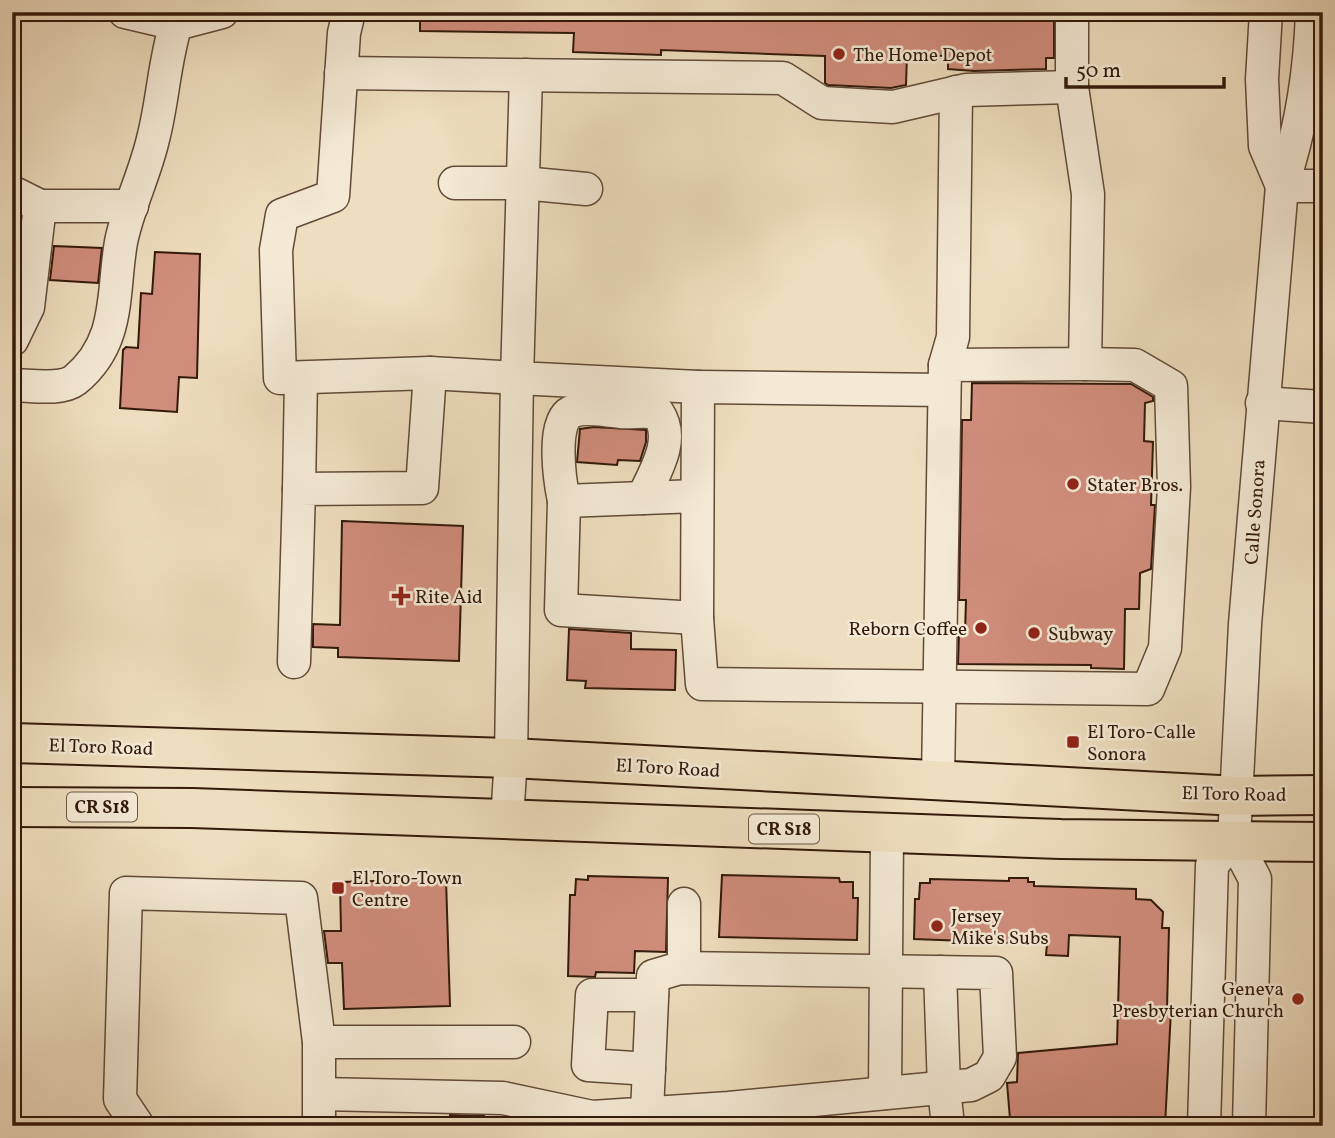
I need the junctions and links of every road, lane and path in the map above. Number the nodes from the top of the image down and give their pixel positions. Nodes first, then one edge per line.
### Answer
1 (125, 12) edge
2 (222, 12) edge
3 (349, 12) edge
4 (1072, 12) edge
5 (1266, 12) edge
6 (1312, 12) edge
7 (176, 24) junction
8 (341, 73) junction
9 (526, 75) junction
10 (1072, 87) junction
11 (956, 93) junction
12 (454, 183) dead end
13 (523, 183) junction
14 (1323, 186) edge
15 (1282, 187) junction
16 (586, 190) dead end
17 (12, 192) edge
18 (40, 206) junction
19 (132, 206) junction
20 (12, 340) edge
21 (1085, 364) junction
22 (430, 373) junction
23 (301, 378) junction
24 (517, 378) junction
25 (944, 378) junction
26 (12, 385) edge
27 (698, 387) junction
28 (1262, 403) junction
29 (1323, 407) edge
30 (299, 489) junction
31 (697, 496) junction
32 (643, 498) junction
33 (564, 501) junction
34 (697, 618) junction
35 (294, 662) dead end
36 (940, 687) junction
37 (12, 743) edge
38 (511, 758) junction
39 (938, 780) junction
40 (1323, 794) edge
41 (1238, 796) junction
42 (12, 807) edge
43 (507, 819) junction
44 (887, 833) junction
45 (1234, 839) junction
46 (1323, 842) edge
47 (684, 904) dead end
48 (684, 968) junction
49 (887, 971) junction
50 (940, 972) junction
51 (652, 995) junction
52 (318, 1042) junction
53 (514, 1042) dead end
54 (649, 1069) junction
55 (944, 1088) junction
56 (885, 1093) junction
57 (320, 1094) junction
58 (648, 1118) edge
59 (138, 1126) edge
60 (319, 1126) edge
61 (948, 1126) edge
62 (1203, 1126) edge
63 (1249, 1126) edge

1 - 7 street
2 - 7 street
3 - 8 street
4 - 10 street
5 - 15 street, Calle Sonora
6 - 15 street, Calle Sonora
7 - 19 street
8 - 9 street
8 - 23 street
9 - 11 street
9 - 13 street
10 - 11 street
10 - 21 street
11 - 25 street
12 - 13 street
13 - 16 street
13 - 24 street
14 - 15 street
15 - 28 street, Calle Sonora
17 - 18 street
18 - 19 street
18 - 20 street
19 - 26 street
21 - 25 street
21 - 36 street
22 - 23 street
22 - 24 street
22 - 30 street
23 - 30 street
24 - 27 street
24 - 38 street
25 - 27 street
25 - 36 street
27 - 31 street
28 - 29 street
28 - 41 street, Calle Sonora
30 - 35 street
31 - 32 street
31 - 34 street
32 - 33 street
32 - 33 street
33 - 34 street
34 - 36 street
36 - 39 street
37 - 38 main road, El Toro Road
38 - 39 main road, El Toro Road
38 - 43 street
39 - 41 main road, El Toro Road
40 - 41 main road, El Toro Road
41 - 45 street, Calle Sonora
42 - 43 main road, CR S18
43 - 44 main road, CR S18
44 - 45 main road, CR S18
44 - 49 street
45 - 46 main road, CR S18
45 - 62 street
45 - 63 street
47 - 48 street
48 - 49 street
48 - 51 street
49 - 50 street
49 - 56 street
50 - 55 street
50 - 55 street
51 - 54 street
51 - 54 street
52 - 53 street
52 - 57 street
52 - 59 street
54 - 58 street
55 - 56 street
55 - 61 street
56 - 58 street
57 - 58 street
57 - 60 street

